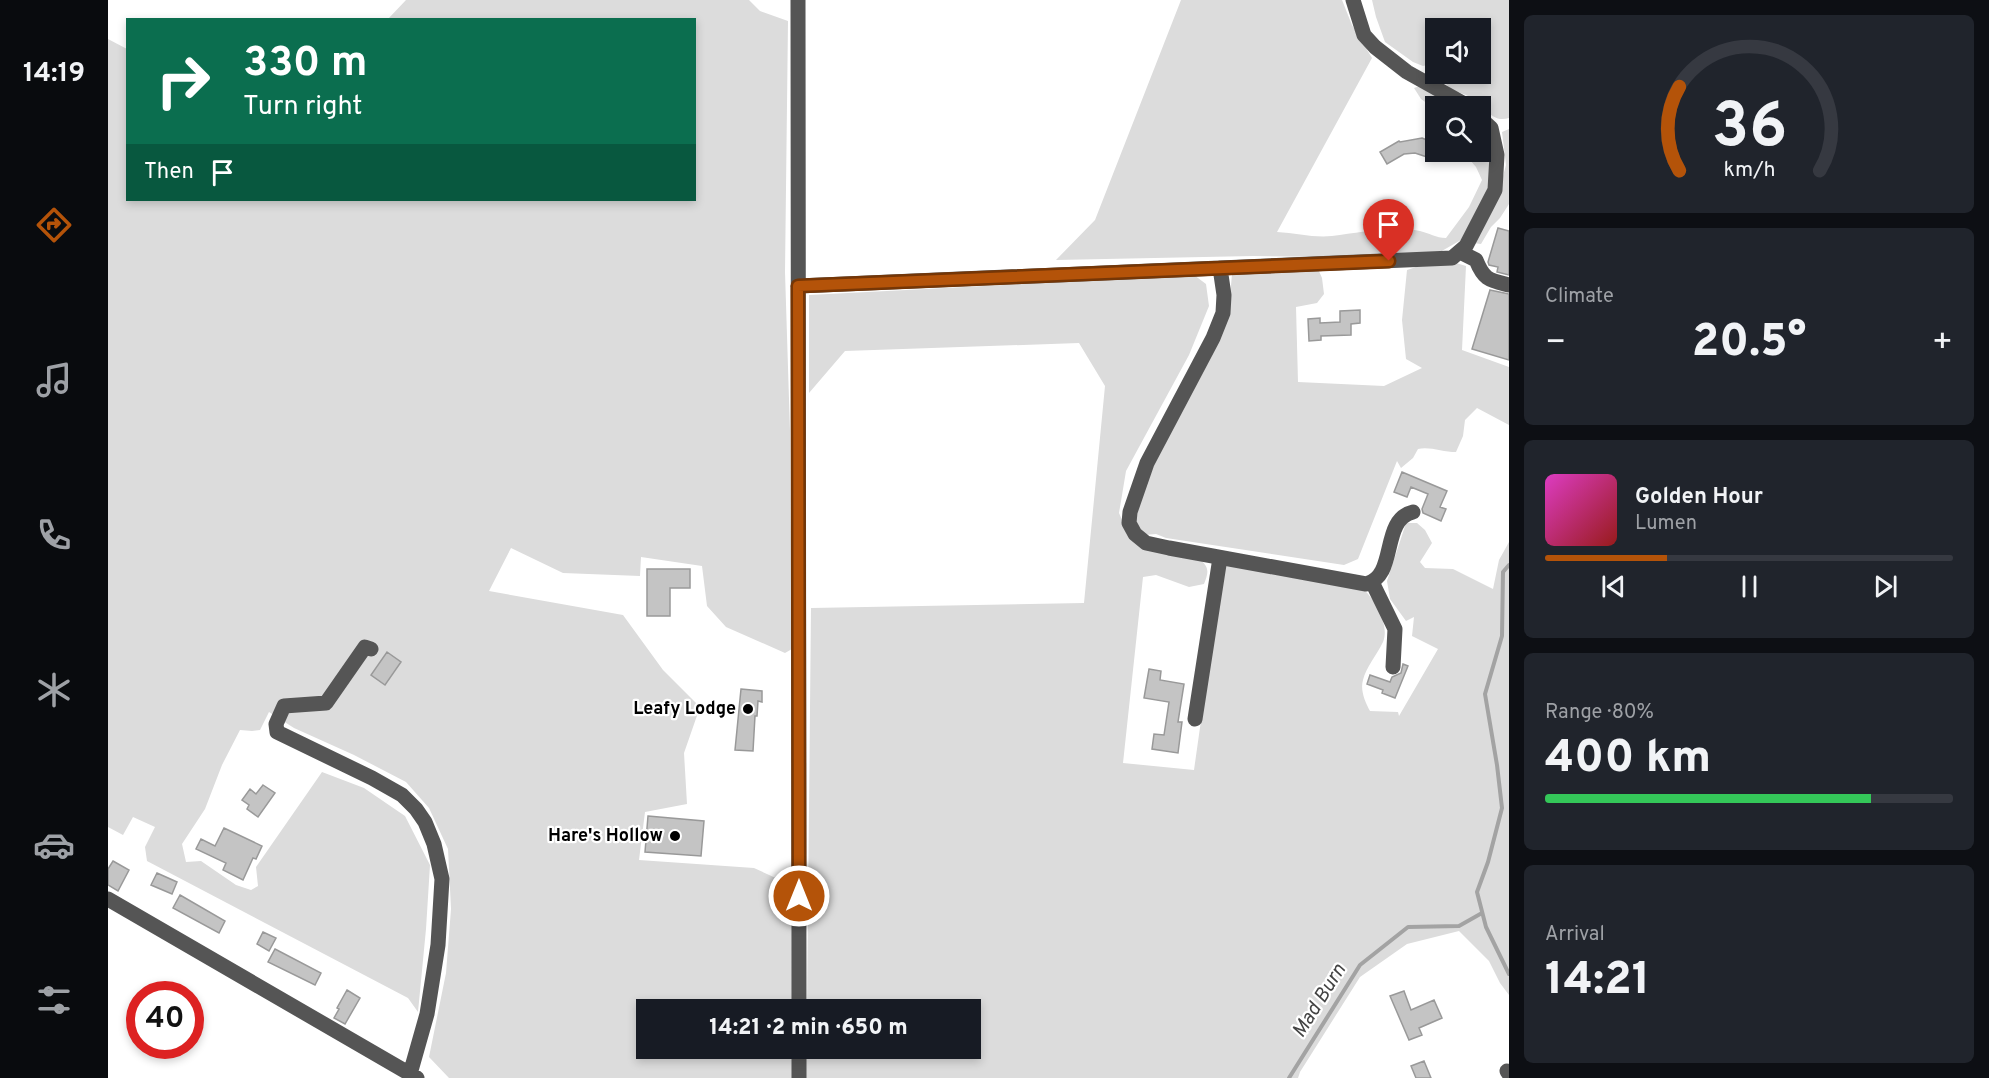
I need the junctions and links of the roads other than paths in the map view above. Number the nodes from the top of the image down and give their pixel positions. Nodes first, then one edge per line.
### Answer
1 (798, 0) edge
2 (1353, 0) edge
3 (1450, 96) edge
4 (1491, 128) edge
5 (1460, 252) junction
6 (1220, 268) junction
7 (1509, 285) edge
8 (798, 286) junction
9 (1413, 512) dead end
10 (1220, 558) junction
11 (1372, 582) junction
12 (371, 650) dead end
13 (1393, 667) dead end
14 (1195, 719) dead end
15 (108, 899) edge
16 (799, 999) edge
17 (800, 1059) edge
18 (414, 1076) edge
19 (800, 1078) edge

1 - 8 street
2 - 3 street
4 - 5 street
5 - 6 street
5 - 7 street
6 - 8 street
6 - 10 street
8 - 16 street
9 - 11 street
10 - 11 street
10 - 14 street
11 - 13 street
12 - 18 street
15 - 18 street
17 - 19 street

